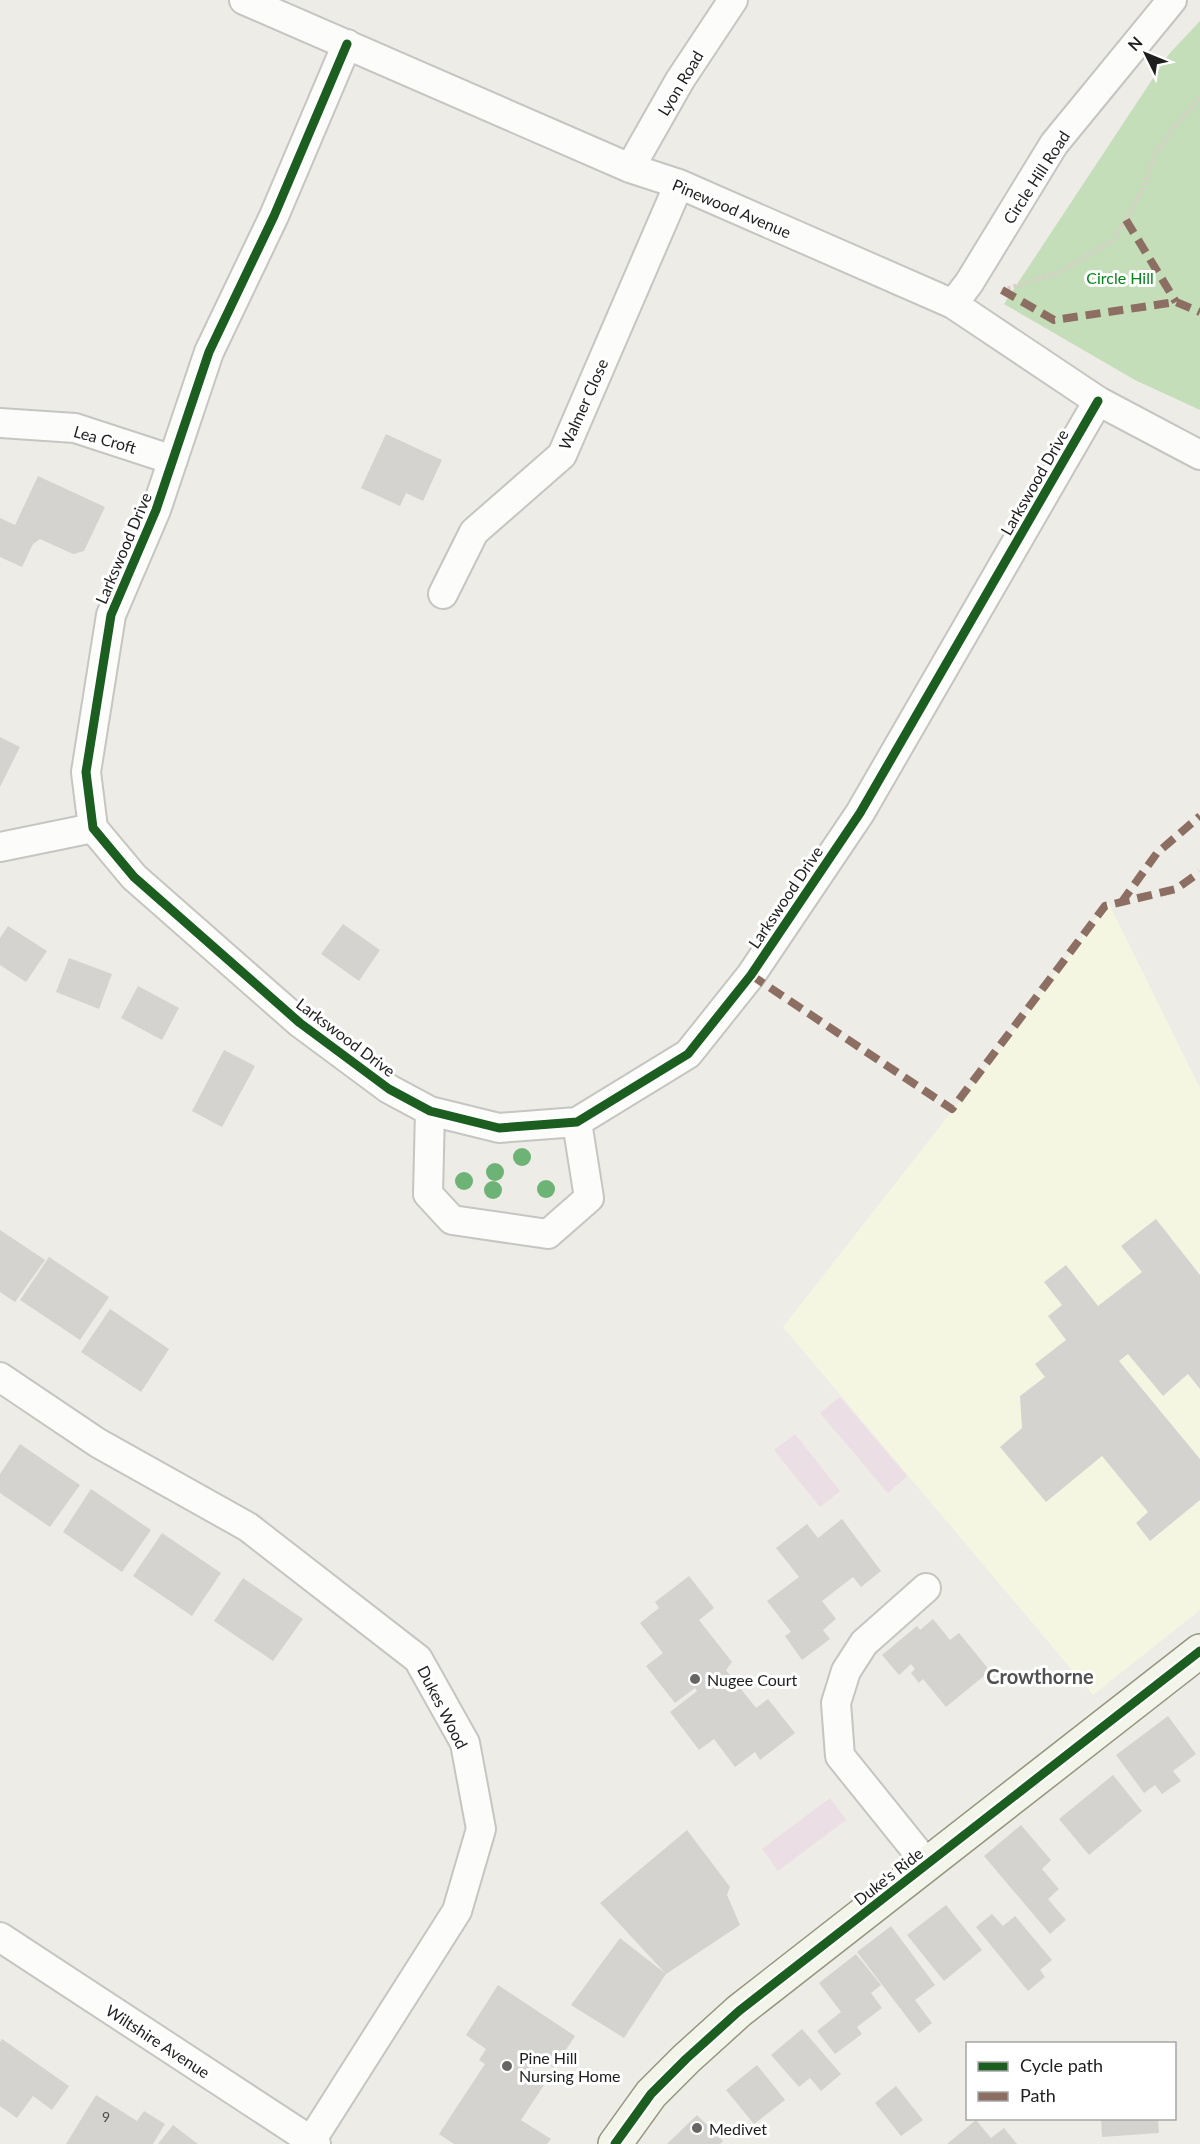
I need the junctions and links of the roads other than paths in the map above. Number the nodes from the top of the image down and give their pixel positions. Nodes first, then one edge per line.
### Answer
1 (244, 0) edge
2 (733, 0) edge
3 (1172, 0) edge
4 (347, 44) junction
5 (630, 168) junction
6 (679, 184) junction
7 (953, 304) junction
8 (1098, 401) junction
9 (0, 423) edge
10 (1200, 455) edge
11 (173, 460) junction
12 (443, 594) dead end
13 (93, 828) junction
14 (0, 847) edge
15 (430, 1111) junction
16 (577, 1122) junction
17 (0, 1377) edge
18 (926, 1588) dead end
19 (1200, 1651) edge
20 (927, 1864) junction
21 (0, 1937) edge
22 (313, 2142) edge
23 (615, 2144) edge

1 - 4 street, Pinewood Avenue
2 - 5 street, Lyon Road
3 - 7 street, Circle Hill Road
4 - 5 street, Pinewood Avenue
4 - 11 street, Larkswood Drive
5 - 6 street, Pinewood Avenue
6 - 7 street, Pinewood Avenue
6 - 12 street, Walmer Close
7 - 8 street, Pinewood Avenue
8 - 10 street, Pinewood Avenue
8 - 16 street, Larkswood Drive
9 - 11 street, Lea Croft
11 - 13 street, Larkswood Drive
13 - 14 street
13 - 15 street, Larkswood Drive
15 - 16 street, Larkswood Drive
15 - 16 street
17 - 22 street, Dukes Wood
18 - 20 street
19 - 20 main road, Duke's Ride
20 - 23 main road, Duke's Ride
21 - 22 street, Wiltshire Avenue

